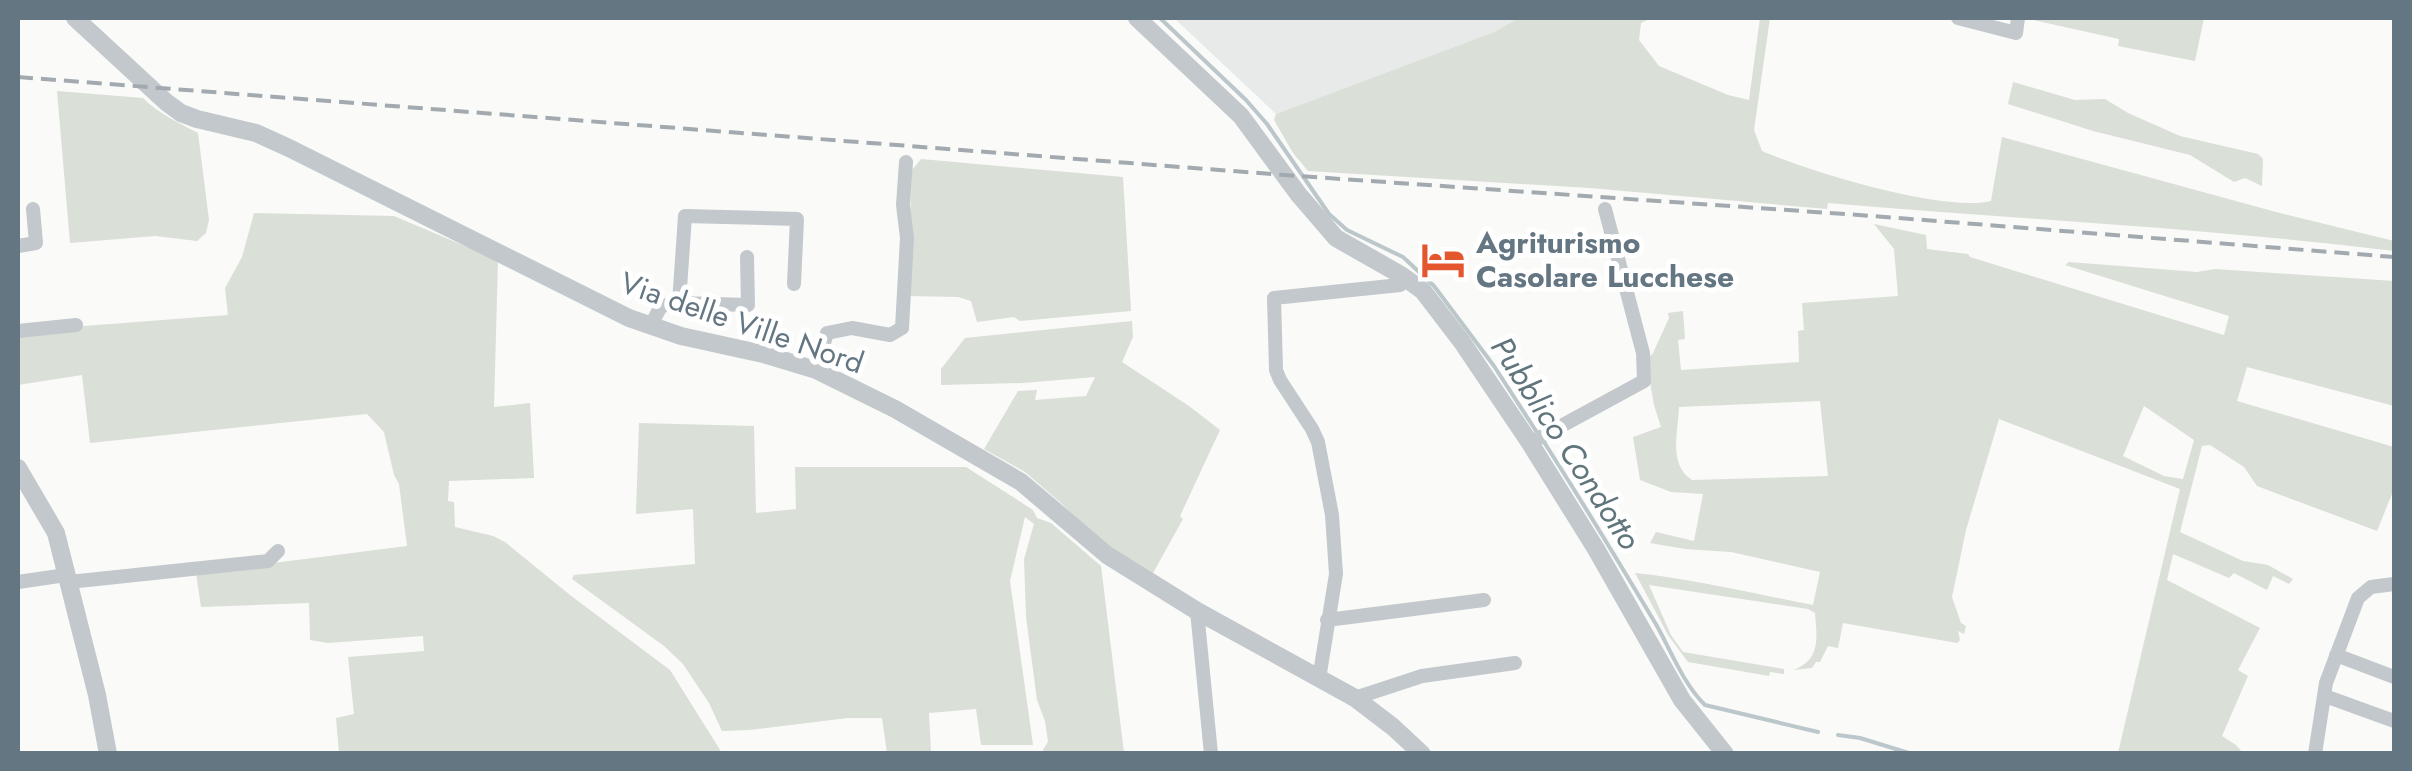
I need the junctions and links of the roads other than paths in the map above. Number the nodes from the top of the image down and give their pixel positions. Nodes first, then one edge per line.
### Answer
1 (75, 18) edge
2 (1138, 18) edge
3 (1958, 18) edge
4 (2018, 18) edge
5 (906, 162) dead end
6 (33, 209) dead end
7 (1605, 209) dead end
8 (18, 246) edge
9 (34, 253) dead end
10 (18, 254) edge
11 (748, 257) dead end
12 (1407, 279) junction
13 (794, 284) dead end
14 (679, 304) junction
15 (76, 324) dead end
16 (651, 326) junction
17 (18, 331) edge
18 (816, 370) junction
19 (1534, 441) junction
20 (18, 468) edge
21 (278, 551) dead end
22 (68, 579) junction
23 (18, 582) edge
24 (2394, 584) edge
25 (1484, 600) dead end
26 (1197, 611) junction
27 (1327, 620) junction
28 (2336, 655) junction
29 (1515, 663) dead end
30 (2394, 677) edge
31 (1319, 678) junction
32 (2324, 696) junction
33 (1354, 698) junction
34 (2394, 721) edge
35 (2318, 752) edge
36 (108, 754) edge
37 (1211, 754) edge
38 (1422, 754) edge
39 (1725, 754) edge

1 - 16 street, Via delle Ville Nord
2 - 12 street
3 - 4 street
5 - 18 street
6 - 8 street
7 - 19 street
9 - 10 street
11 - 14 street
12 - 19 street
12 - 27 street
13 - 14 street
14 - 16 street
15 - 17 street
16 - 18 street, Via delle Ville Nord
18 - 26 street, Via delle Ville Nord
19 - 39 street
20 - 22 street
21 - 22 street
22 - 23 street
22 - 36 street
24 - 28 street
25 - 27 street
26 - 31 street, Via delle Ville Nord
26 - 37 street
27 - 31 street
28 - 30 street
28 - 32 street
29 - 33 street
31 - 33 street, Via delle Ville Nord
32 - 34 street
32 - 35 street
33 - 38 street, Via delle Ville Nord

